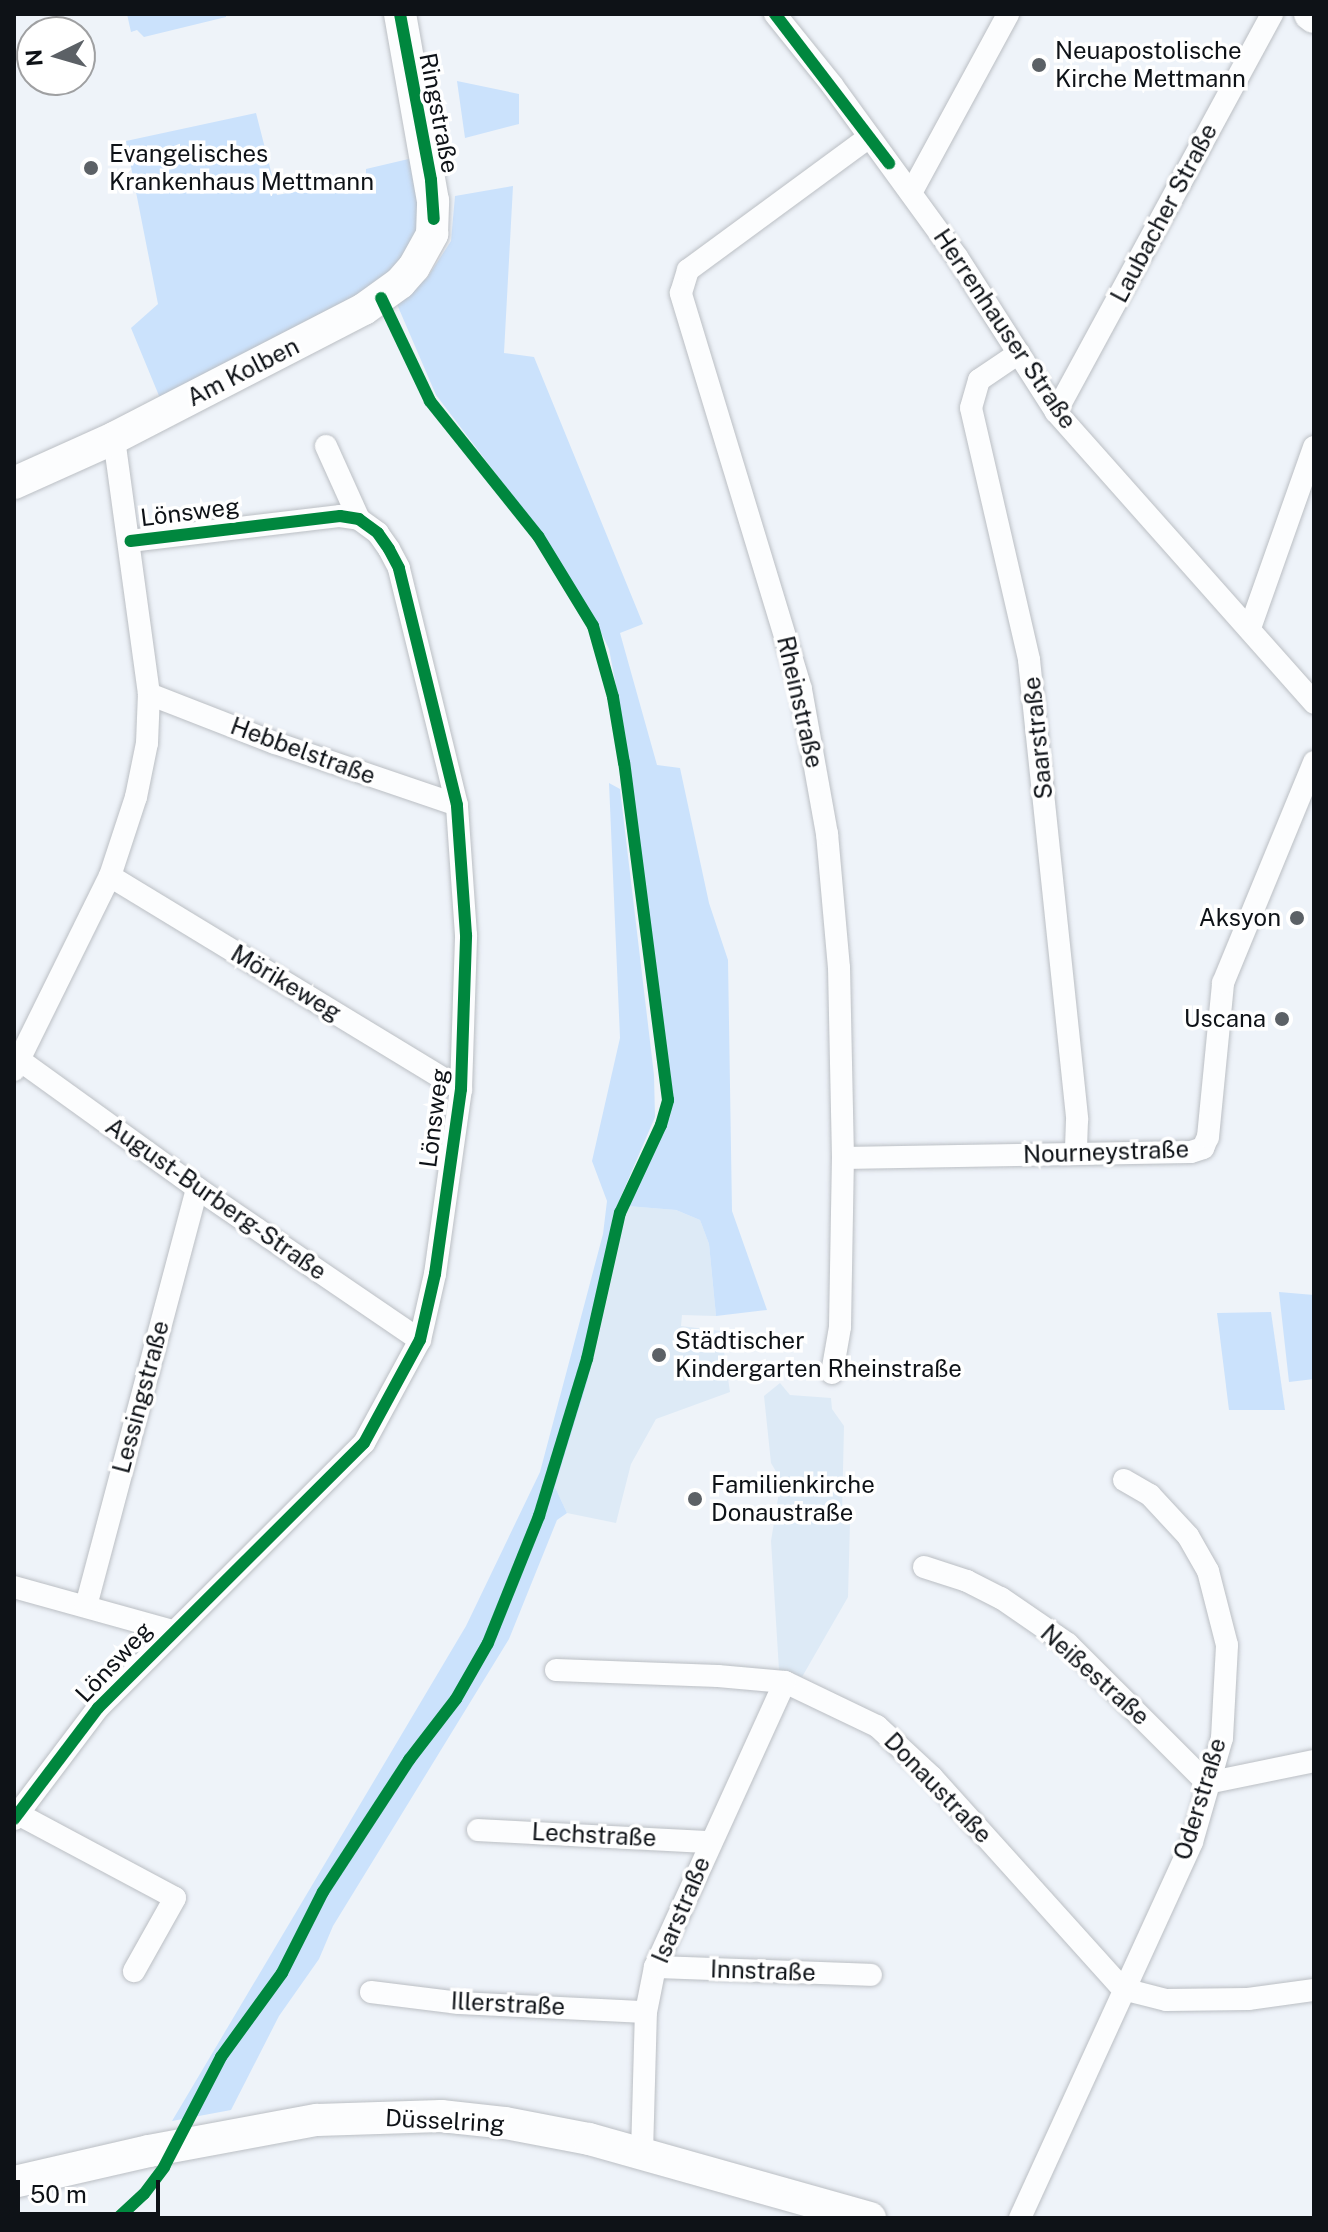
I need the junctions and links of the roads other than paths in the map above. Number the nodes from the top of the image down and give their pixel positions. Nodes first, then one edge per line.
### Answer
1 (400, 14) edge
2 (775, 14) edge
3 (1008, 14) edge
4 (1272, 14) edge
5 (869, 137) junction
6 (911, 193) junction
7 (434, 219) joint
8 (1019, 353) junction
9 (1056, 412) junction
10 (114, 438) junction
11 (326, 446) dead end
12 (1314, 447) edge
13 (14, 483) edge
14 (359, 519) junction
15 (130, 541) junction
16 (1250, 628) junction
17 (149, 694) junction
18 (1314, 703) edge
19 (1314, 762) edge
20 (457, 805) junction
21 (110, 876) junction
22 (16, 1062) edge
23 (461, 1089) junction
24 (1076, 1152) junction
25 (843, 1158) junction
26 (197, 1188) junction
27 (420, 1340) junction
28 (832, 1373) dead end
29 (1124, 1480) dead end
30 (924, 1567) dead end
31 (14, 1587) edge
32 (86, 1606) junction
33 (173, 1631) junction
34 (556, 1670) dead end
35 (785, 1682) junction
36 (1314, 1761) edge
37 (1207, 1783) junction
38 (16, 1816) edge
39 (478, 1830) dead end
40 (710, 1842) junction
41 (655, 1967) junction
42 (134, 1971) dead end
43 (871, 1975) dead end
44 (1123, 1989) junction
45 (1314, 1990) edge
46 (371, 1992) dead end
47 (646, 2012) junction
48 (642, 2153) junction
49 (14, 2182) edge
50 (870, 2218) edge
51 (1020, 2218) edge

1 - 7 street, Ringstraße
2 - 5 street, Herrenhauser Straße
3 - 6 street
4 - 9 street, Laubacher Straße
5 - 6 street, Herrenhauser Straße
5 - 25 street, Rheinstraße
6 - 8 street, Herrenhauser Straße
7 - 10 street, Am Kolben
8 - 9 street, Herrenhauser Straße
8 - 24 street, Saarstraße
9 - 16 street, Herrenhauser Straße
10 - 13 street, Am Kolben
10 - 15 street, Lönsweg
11 - 14 street, Lönsweg
12 - 16 street
14 - 15 street, Lönsweg
14 - 20 street, Lönsweg
15 - 17 street
16 - 18 street, Herrenhauser Straße
17 - 20 street, Hebbelstraße
17 - 21 street
19 - 24 street, Nourneystraße
20 - 23 street, Lönsweg
21 - 22 street
21 - 23 street, Mörikeweg
22 - 26 street, August-Burberg-Straße
23 - 27 street, Lönsweg
24 - 25 street, Nourneystraße
25 - 28 street, Rheinstraße
26 - 27 street, August-Burberg-Straße
26 - 32 street, Lessingstraße
27 - 33 street, Lönsweg
29 - 37 street, Oderstraße
30 - 37 street, Neißestraße
31 - 32 street
32 - 33 street
33 - 38 street, Lönsweg
34 - 35 street, Donaustraße
35 - 40 street, Isarstraße
35 - 44 street, Donaustraße
36 - 37 street
37 - 44 street, Oderstraße
38 - 42 street
39 - 40 street, Lechstraße
40 - 41 street, Isarstraße
41 - 43 street, Innstraße
41 - 47 street, Isarstraße
44 - 45 street
44 - 51 street, Oderstraße
46 - 47 street, Illerstraße
47 - 48 street, Isarstraße
48 - 49 street, Düsselring
48 - 50 street, Düsselring

